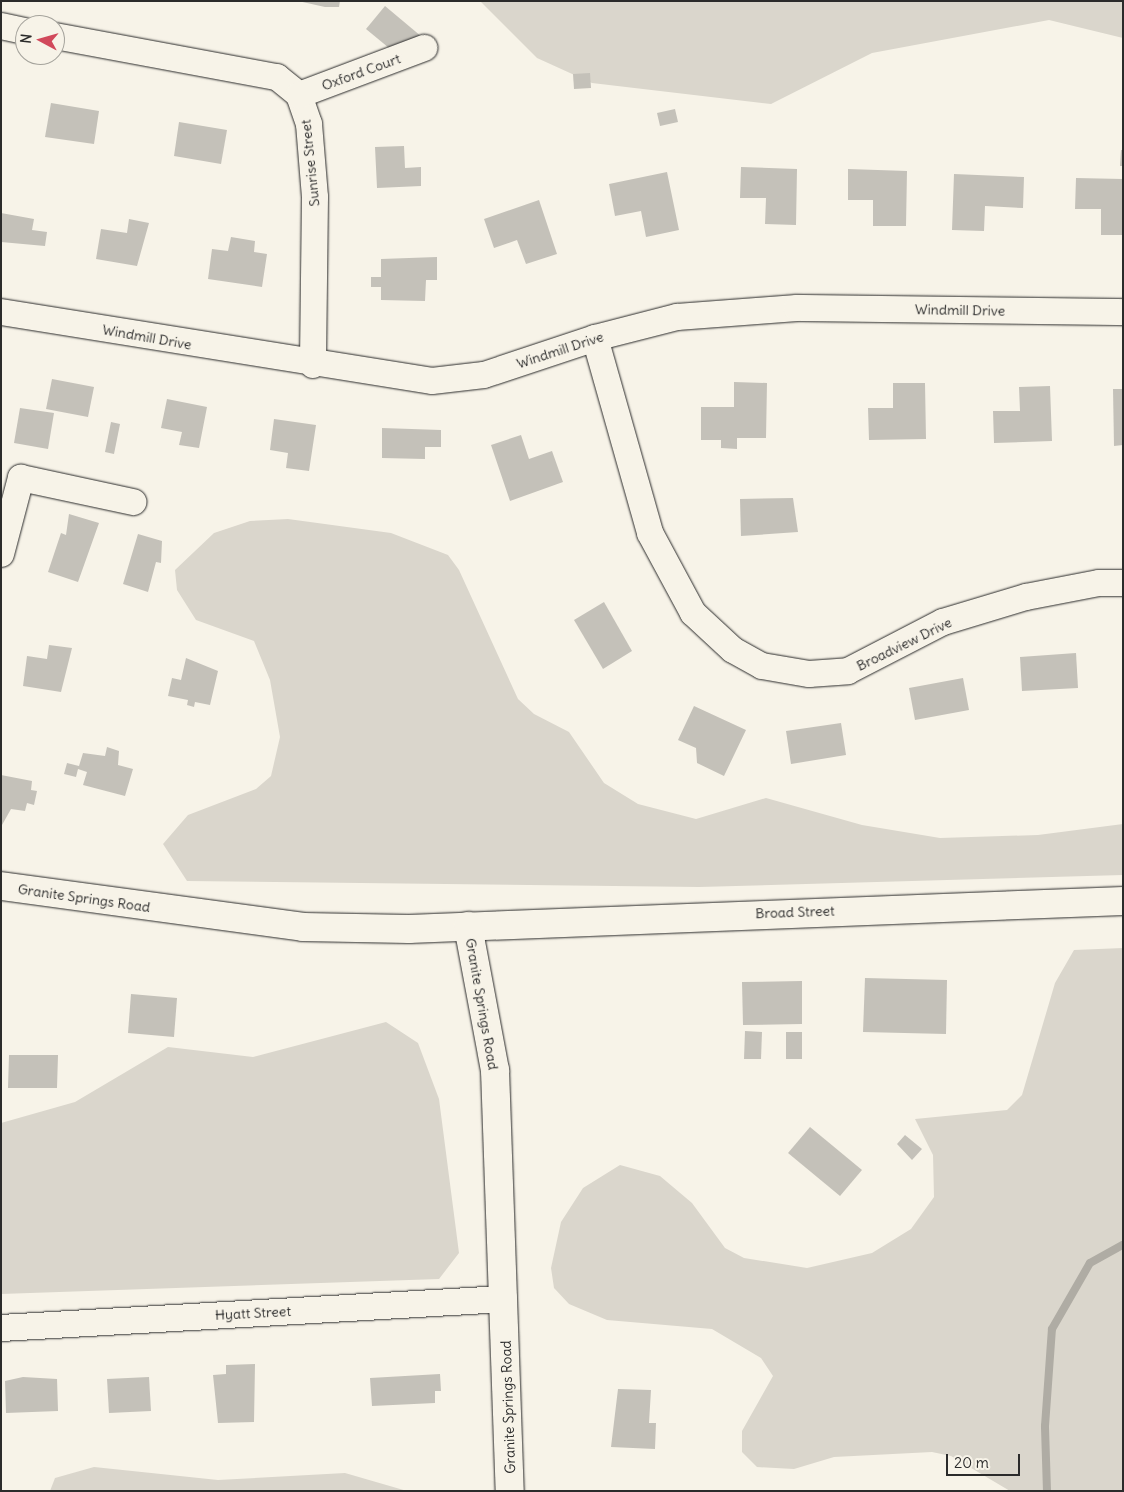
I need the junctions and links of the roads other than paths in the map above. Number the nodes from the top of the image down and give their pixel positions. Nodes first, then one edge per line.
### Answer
1 (1, 26) edge
2 (15, 29) edge
3 (65, 38) edge
4 (424, 48) dead end
5 (299, 95) junction
6 (1, 312) edge
7 (1123, 312) edge
8 (595, 338) junction
9 (313, 365) junction
10 (133, 502) dead end
11 (1, 554) edge
12 (1123, 583) edge
13 (1, 886) edge
14 (1123, 902) edge
15 (468, 926) junction
16 (504, 1299) junction
17 (1, 1328) edge
18 (510, 1491) edge

1 - 2 street
3 - 5 street
4 - 5 street, Oxford Court
5 - 9 street, Sunrise Street
6 - 9 street, Windmill Drive
7 - 8 street, Windmill Drive
8 - 9 street, Windmill Drive
8 - 12 street, Broadview Drive
10 - 11 street
13 - 15 street, Granite Springs Road
14 - 15 street, Broad Street
15 - 16 street, Granite Springs Road
16 - 17 street, Hyatt Street
16 - 18 street, Granite Springs Road

